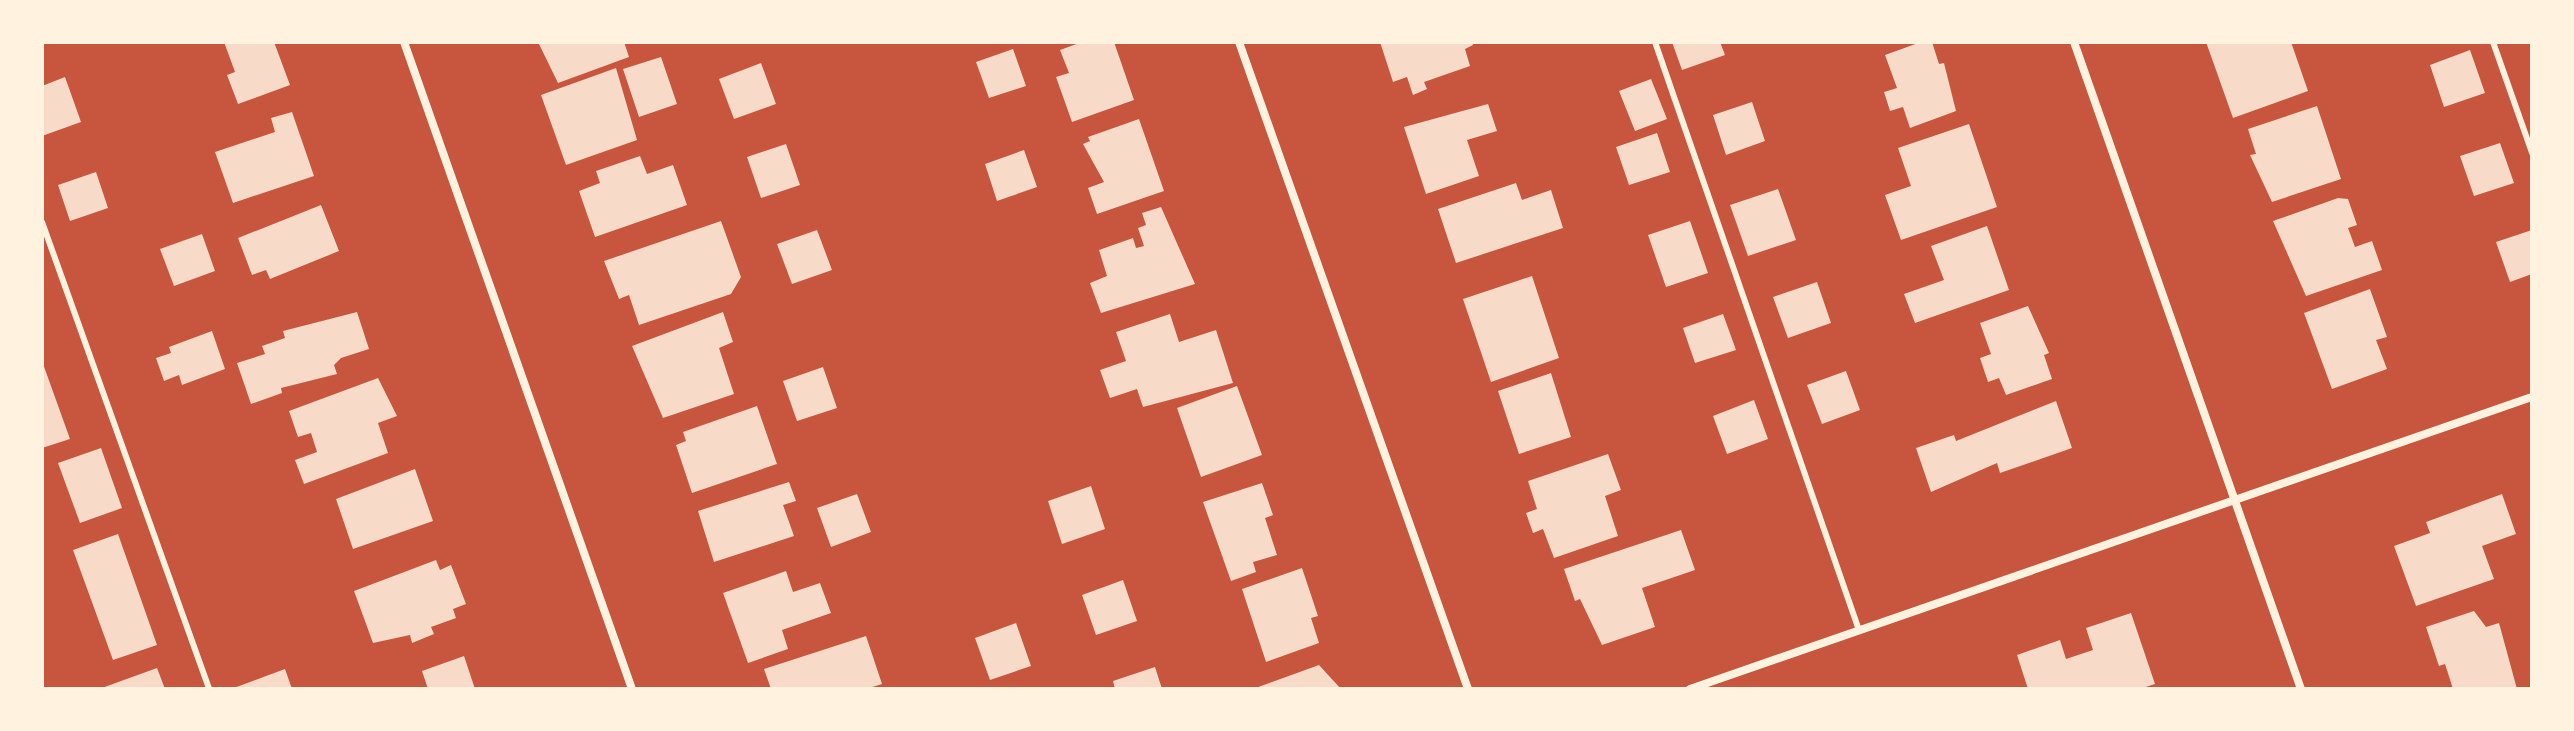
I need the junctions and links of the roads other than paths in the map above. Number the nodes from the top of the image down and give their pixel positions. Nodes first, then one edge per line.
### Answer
1 (404, 42) edge
2 (1239, 42) edge
3 (1655, 42) edge
4 (2074, 42) edge
5 (2493, 42) edge
6 (2532, 153) edge
7 (42, 222) edge
8 (2532, 397) edge
9 (2235, 500) junction
10 (1859, 630) junction
11 (209, 689) edge
12 (632, 689) edge
13 (1468, 689) edge
14 (1690, 689) edge
15 (2301, 689) edge

1 - 12 street
2 - 13 street
3 - 10 lane
4 - 9 street
5 - 6 lane
7 - 11 lane
8 - 9 street
9 - 10 street
9 - 15 street
10 - 14 street

